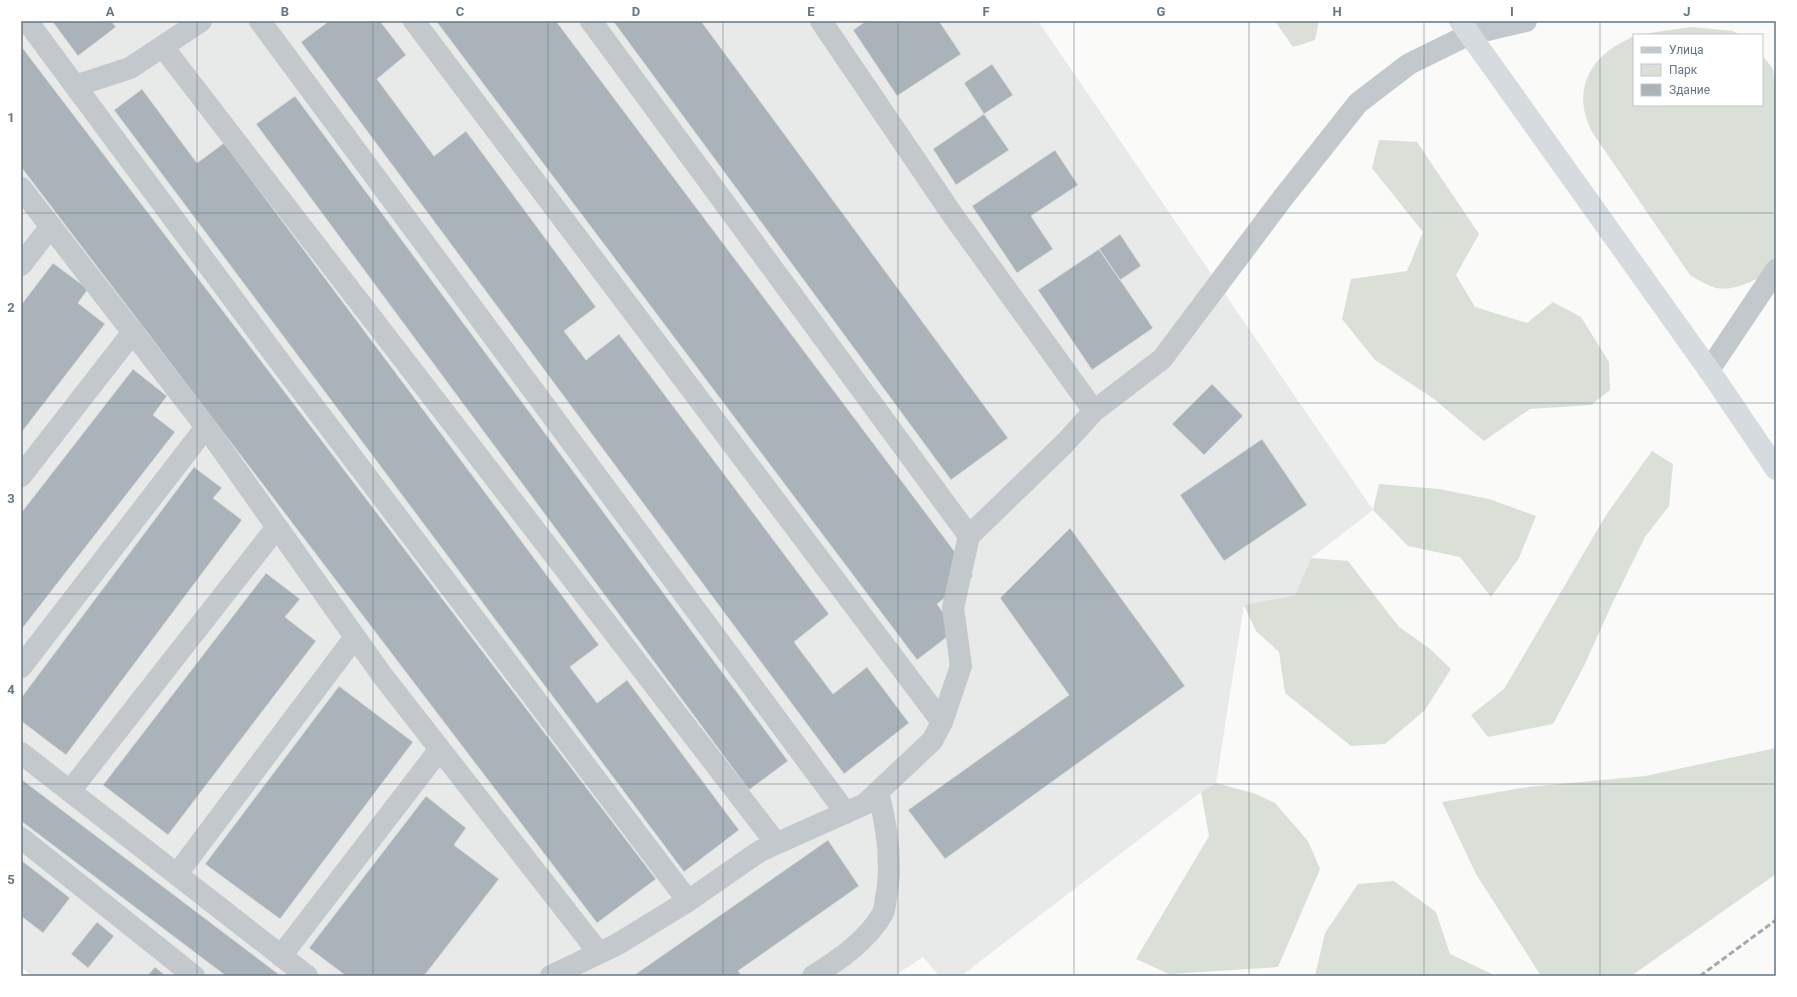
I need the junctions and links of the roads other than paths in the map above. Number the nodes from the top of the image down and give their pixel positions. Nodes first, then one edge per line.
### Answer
1 (27, 21) edge
2 (201, 21) edge
3 (260, 21) edge
4 (414, 21) edge
5 (591, 21) edge
6 (821, 21) edge
7 (1526, 21) edge
8 (1465, 28) edge
9 (163, 47) junction
10 (75, 86) junction
11 (21, 188) edge
12 (51, 226) junction
13 (21, 266) edge
14 (1776, 270) edge
15 (133, 332) junction
16 (1709, 370) junction
17 (1094, 411) junction
18 (206, 427) junction
19 (1776, 469) edge
20 (21, 476) edge
21 (276, 527) junction
22 (968, 536) junction
23 (355, 637) junction
24 (21, 667) edge
25 (942, 722) junction
26 (440, 749) junction
27 (21, 753) edge
28 (70, 790) junction
29 (878, 792) junction
30 (846, 813) junction
31 (21, 838) edge
32 (776, 843) junction
33 (177, 874) junction
34 (688, 900) junction
35 (599, 953) junction
36 (281, 956) junction
37 (194, 976) edge
38 (307, 976) edge
39 (551, 976) edge
40 (814, 976) edge

1 - 10 street
2 - 9 street
3 - 30 street
4 - 25 street
5 - 22 street
6 - 17 street
7 - 8 street
8 - 16 highway
8 - 17 street
9 - 10 street
9 - 32 street
10 - 34 street
11 - 12 street
12 - 13 street
12 - 15 street
14 - 16 street
15 - 18 street
15 - 20 street
16 - 19 highway
17 - 22 street
18 - 21 street
18 - 24 street
21 - 23 street
21 - 28 street
22 - 25 street
23 - 26 street
23 - 33 street
25 - 29 street
26 - 35 street
26 - 36 street
27 - 28 street
28 - 33 street
29 - 30 street
29 - 40 street
30 - 32 street
31 - 37 street
32 - 34 street
33 - 36 street
34 - 35 street
35 - 39 street
36 - 38 street

